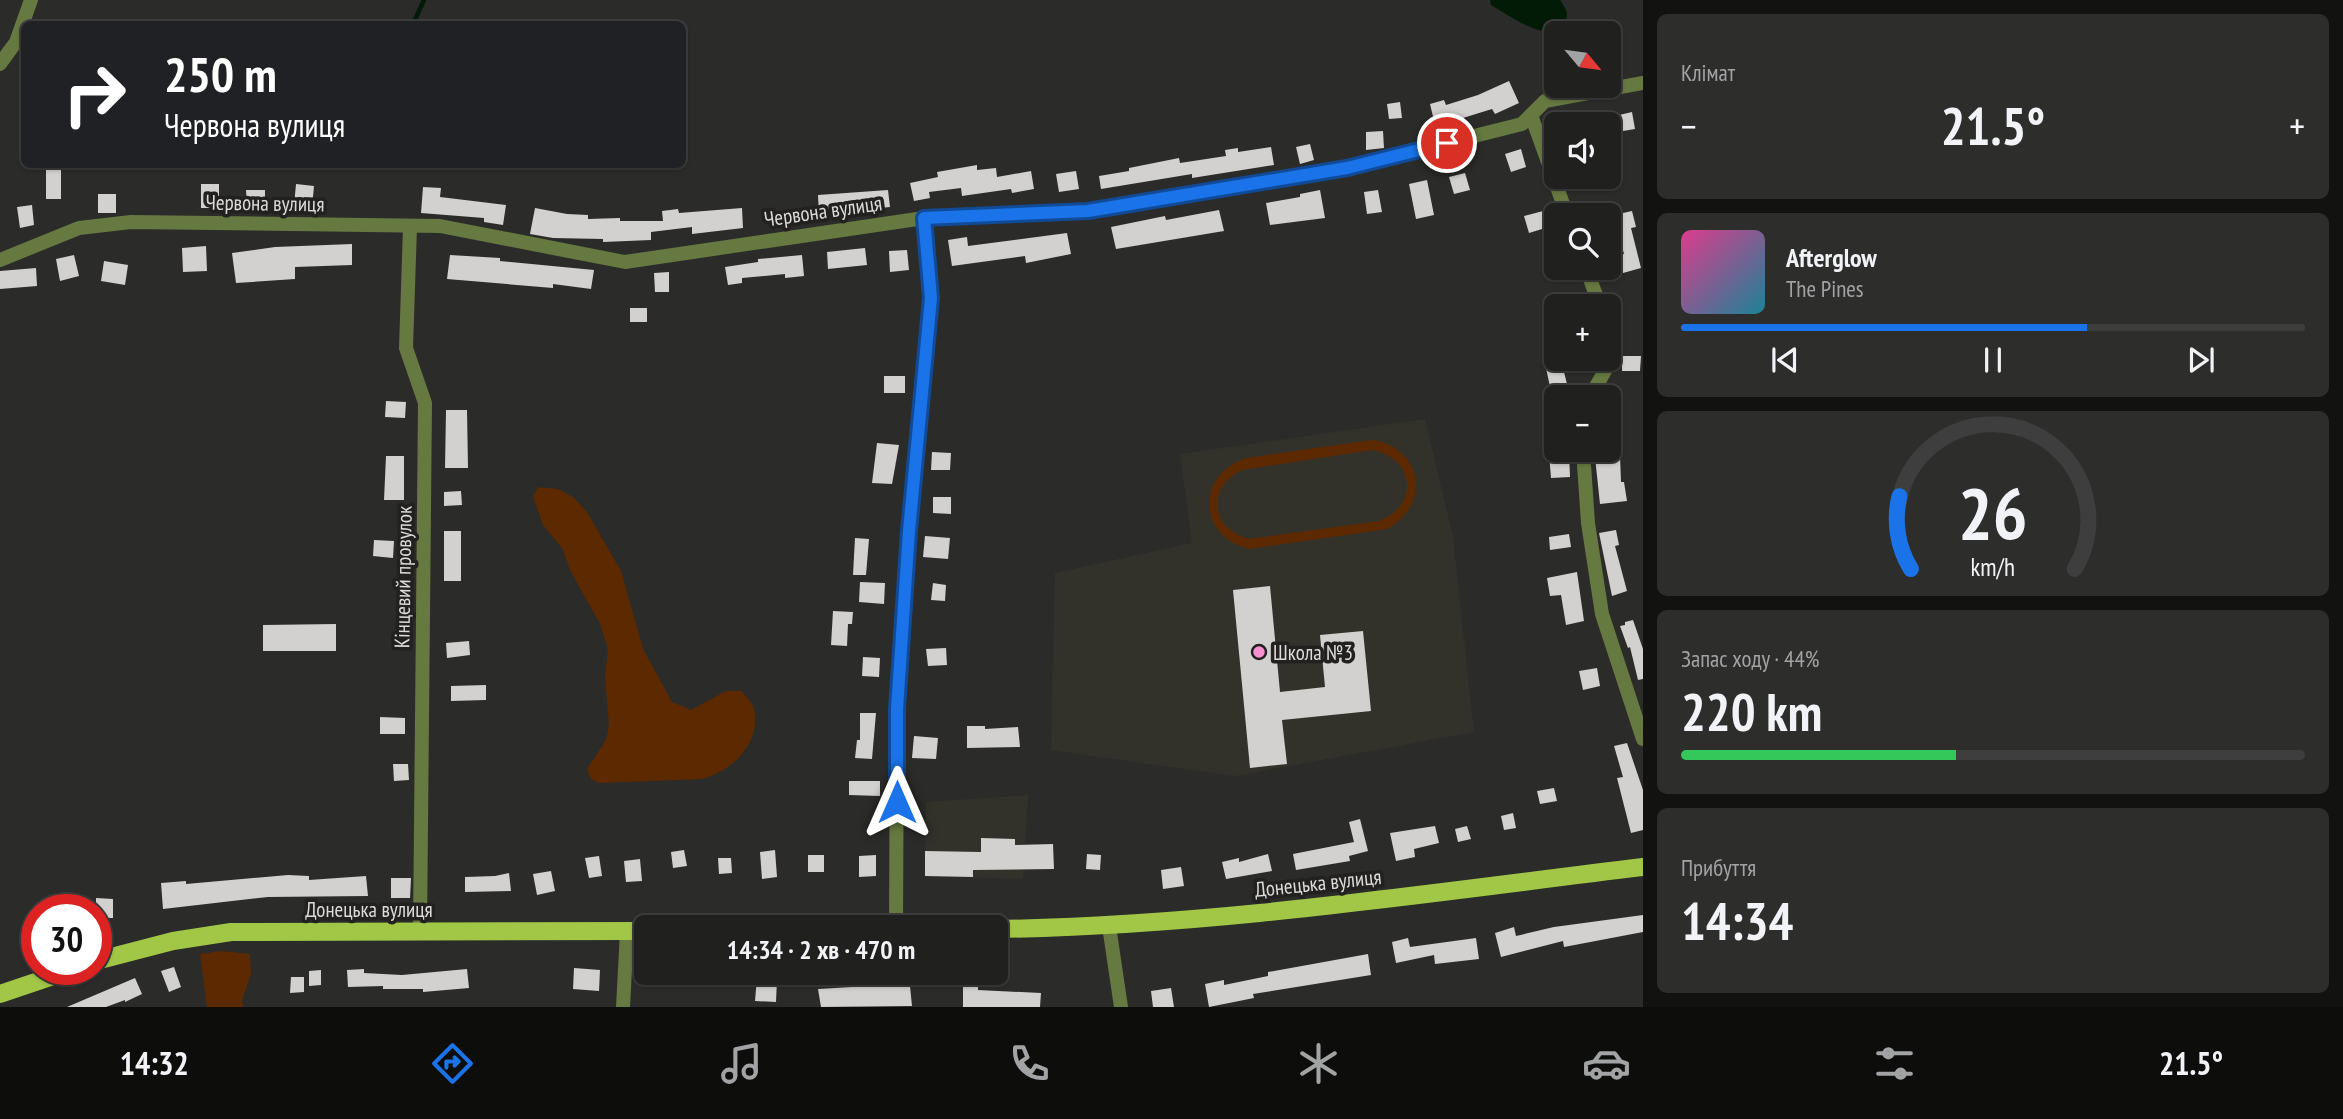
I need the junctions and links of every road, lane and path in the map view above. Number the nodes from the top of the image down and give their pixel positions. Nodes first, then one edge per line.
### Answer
1 (31, 0) edge
2 (24, 21) edge
3 (21, 28) edge
4 (0, 64) edge
5 (1643, 83) edge
6 (1531, 115) junction
7 (1563, 203) edge
8 (924, 218) junction
9 (410, 227) junction
10 (0, 260) edge
11 (1584, 462) edge
12 (1643, 739) edge
13 (1643, 867) edge
14 (896, 915) edge
15 (1109, 926) junction
16 (1008, 929) edge
17 (420, 931) junction
18 (626, 931) junction
19 (634, 931) edge
20 (112, 957) edge
21 (28, 985) edge
22 (0, 995) edge
23 (623, 1007) edge
24 (1121, 1007) edge

1 - 2 street
3 - 4 street
5 - 6 street, Червона вулиця
6 - 7 street
6 - 8 street, Червона вулиця
8 - 9 street, Червона вулиця
8 - 14 street
9 - 10 street, Червона вулиця
9 - 17 street, Кінцевий провулок
11 - 12 street
13 - 15 main road, Донецька вулиця
15 - 16 main road, Донецька вулиця
15 - 24 street
17 - 18 main road, Донецька вулиця
17 - 20 main road, Донецька вулиця
18 - 19 main road, Донецька вулиця
18 - 23 street
21 - 22 main road

